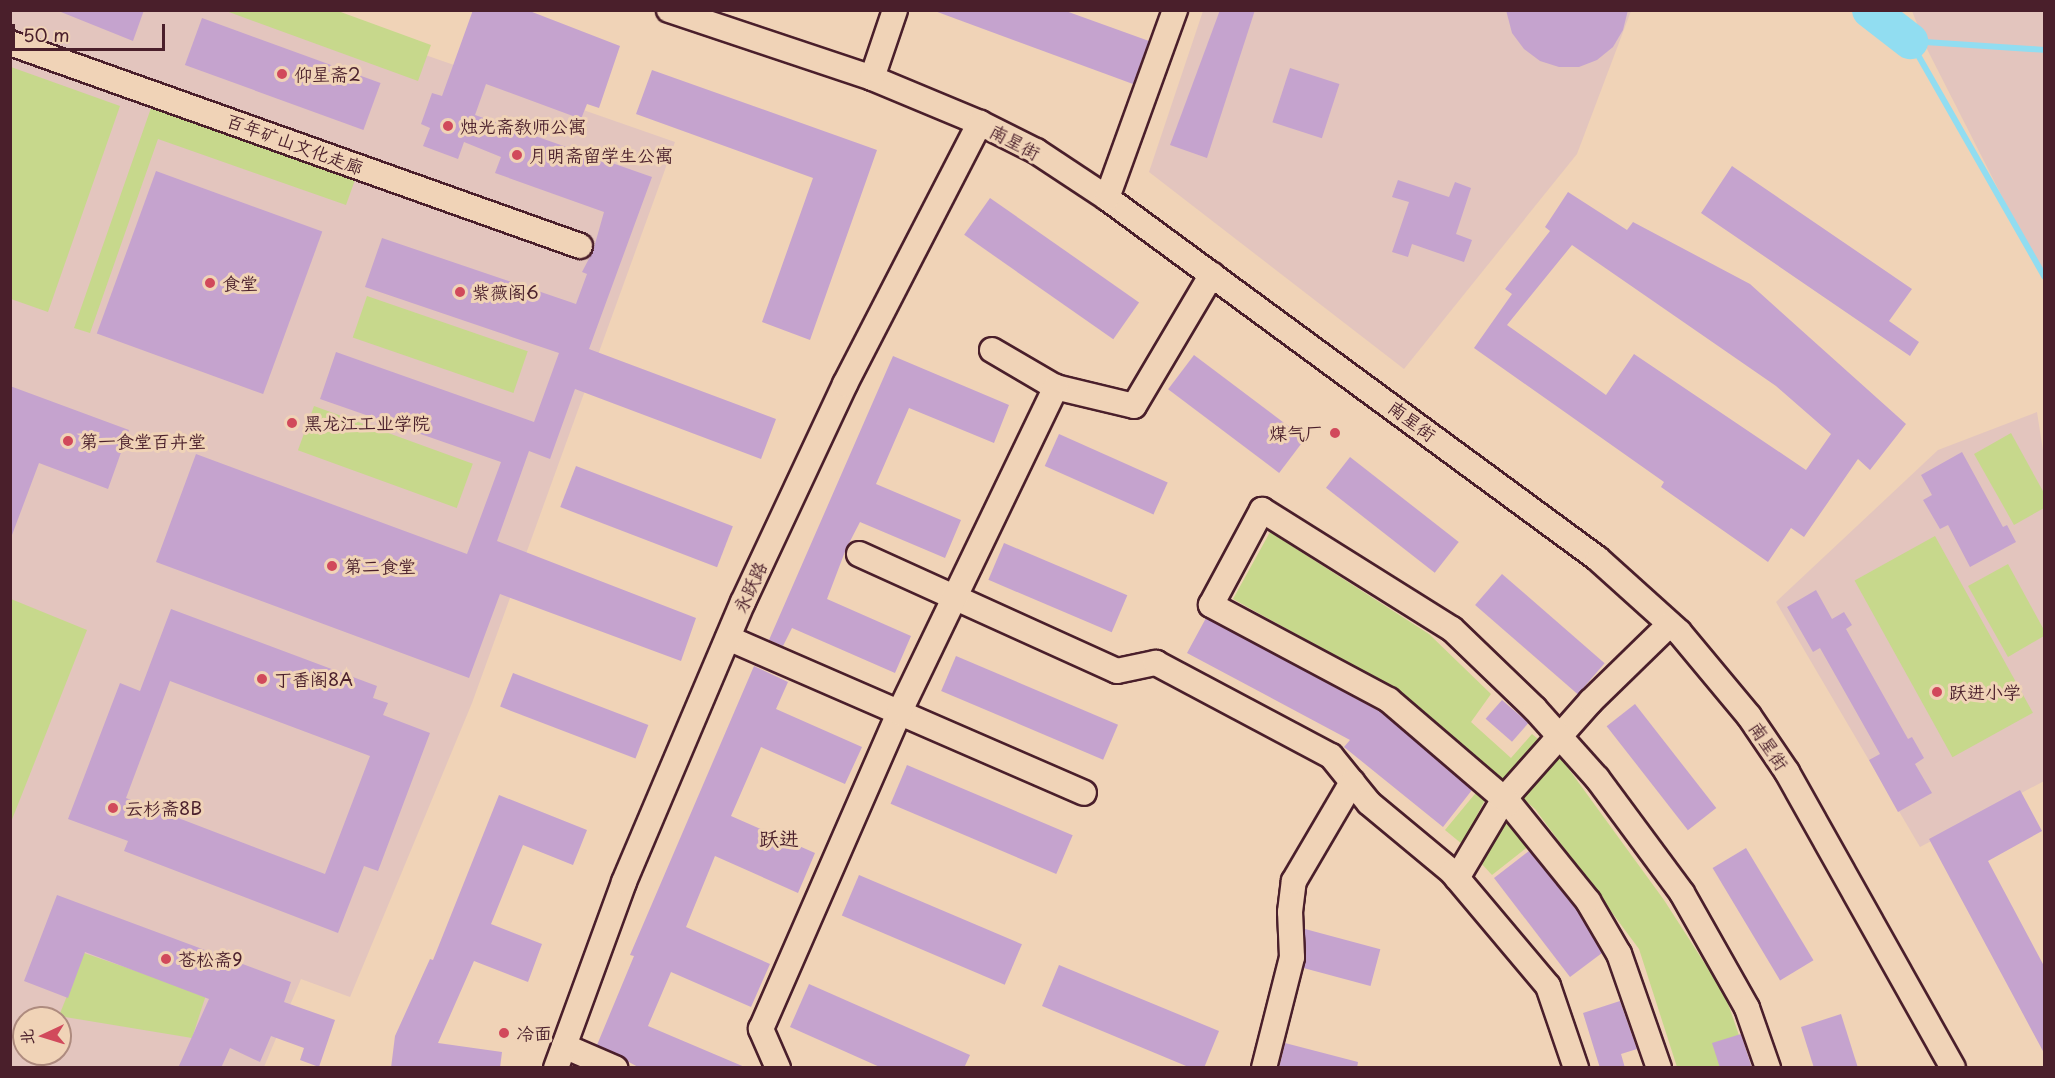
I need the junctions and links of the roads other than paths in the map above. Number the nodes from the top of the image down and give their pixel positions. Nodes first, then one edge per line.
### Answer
1 (669, 10) edge
2 (895, 10) edge
3 (1168, 12) edge
4 (10, 43) edge
5 (872, 78) junction
6 (980, 123) junction
7 (1107, 198) junction
8 (580, 246) dead end
9 (1212, 274) junction
10 (992, 350) dead end
11 (1056, 387) junction
12 (859, 554) dead end
13 (954, 597) junction
14 (1670, 624) junction
15 (728, 638) junction
16 (899, 713) junction
17 (1559, 736) junction
18 (1353, 782) junction
19 (1084, 793) dead end
20 (1504, 799) junction
21 (1457, 878) junction
22 (560, 1057) edge
23 (615, 1068) edge
24 (778, 1068) edge
25 (1264, 1068) edge
26 (1576, 1068) edge
27 (1659, 1068) edge
28 (1768, 1068) edge
29 (1953, 1068) edge

1 - 5 street, 南星街
2 - 5 street
3 - 7 street
4 - 8 street, 百年矿山文化走廊
5 - 6 street, 南星街
6 - 7 street, 南星街
6 - 15 street, 永跃路
7 - 9 street, 南星街
9 - 11 street
9 - 14 street, 南星街
10 - 11 street
11 - 13 street
12 - 13 street
13 - 16 street
13 - 18 street
14 - 17 street
14 - 29 street, 南星街
15 - 16 street
15 - 22 street, 永跃路
16 - 19 street
16 - 24 street
17 - 20 street
17 - 20 street
17 - 28 street
18 - 21 street
18 - 25 street
20 - 21 street
20 - 27 street
21 - 26 street
22 - 23 street

